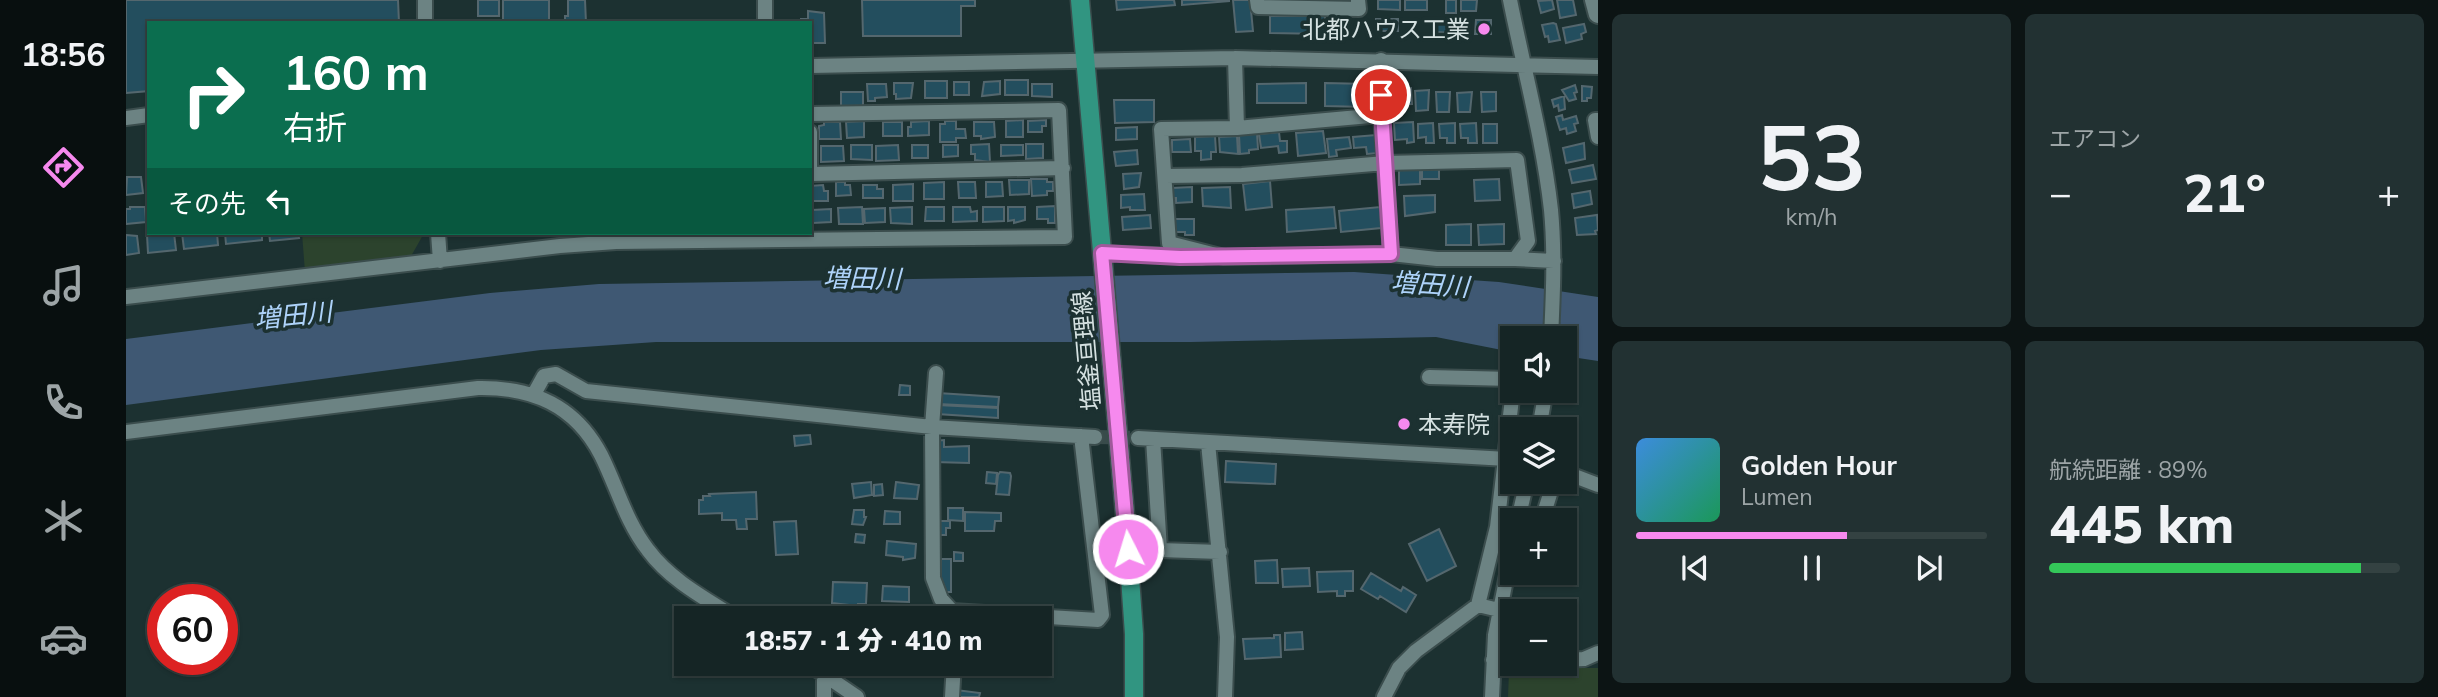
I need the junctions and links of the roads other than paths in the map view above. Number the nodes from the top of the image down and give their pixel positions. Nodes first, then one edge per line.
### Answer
1 (425, 0) edge
2 (765, 0) edge
3 (1080, 0) edge
4 (1257, 0) edge
5 (1358, 0) edge
6 (1510, 0) edge
7 (1592, 0) edge
8 (1598, 16) edge
9 (425, 21) edge
10 (765, 21) edge
11 (1235, 58) junction
12 (1085, 60) junction
13 (1381, 60) junction
14 (1523, 65) junction
15 (812, 66) edge
16 (1598, 67) edge
17 (812, 114) edge
18 (147, 115) edge
19 (1381, 115) junction
20 (126, 118) edge
21 (1598, 120) edge
22 (1237, 128) junction
23 (1598, 137) edge
24 (1385, 163) junction
25 (1063, 168) junction
26 (812, 174) edge
27 (1164, 176) junction
28 (438, 235) edge
29 (767, 236) edge
30 (559, 240) edge
31 (1391, 254) junction
32 (1102, 255) junction
33 (1224, 257) junction
34 (1515, 259) junction
35 (440, 261) junction
36 (1554, 268) junction
37 (126, 297) edge
38 (1552, 326) edge
39 (936, 373) dead end
40 (1429, 377) dead end
41 (1500, 379) edge
42 (534, 394) junction
43 (932, 427) junction
44 (126, 432) edge
45 (1208, 443) junction
46 (1500, 460) edge
47 (1577, 477) edge
48 (1598, 485) edge
49 (1502, 494) edge
50 (1220, 552) junction
51 (1504, 585) edge
52 (1478, 605) junction
53 (718, 606) edge
54 (947, 606) edge
55 (1499, 610) junction
56 (1052, 618) edge
57 (1598, 653) edge
58 (1577, 659) edge
59 (1493, 660) junction
60 (1500, 660) edge
61 (824, 676) edge
62 (828, 676) edge
63 (953, 676) edge
64 (824, 697) edge
65 (857, 697) edge
66 (952, 697) edge
67 (1134, 697) edge
68 (1225, 697) edge
69 (1384, 697) edge
70 (1492, 697) edge

1 - 9 street
2 - 10 street
3 - 12 main road, 塩釜亘理線
4 - 5 street
6 - 14 street
7 - 8 street
11 - 12 street
11 - 13 street
11 - 22 street
12 - 15 street
12 - 32 main road, 塩釜亘理線
13 - 14 street
13 - 19 street
14 - 16 street
14 - 36 street
17 - 25 street
18 - 20 street
19 - 22 street
19 - 24 street
21 - 23 street
22 - 27 street
24 - 27 street
24 - 31 street
24 - 34 street
25 - 26 street
25 - 29 street
27 - 33 street
28 - 35 street
29 - 30 street
30 - 35 street
31 - 33 street
31 - 34 street
32 - 33 street
32 - 67 main road, 塩釜亘理線
34 - 36 street
35 - 37 street
36 - 38 street
39 - 43 street
40 - 41 street
42 - 43 street
42 - 44 street
42 - 53 street
43 - 54 street
43 - 56 street
45 - 46 street
45 - 50 street
45 - 50 street
47 - 48 street
49 - 52 street
50 - 68 street
51 - 55 street
52 - 55 street
52 - 69 street
55 - 59 street
57 - 58 street
59 - 60 street
59 - 70 street
61 - 64 street
62 - 65 street
63 - 66 street

